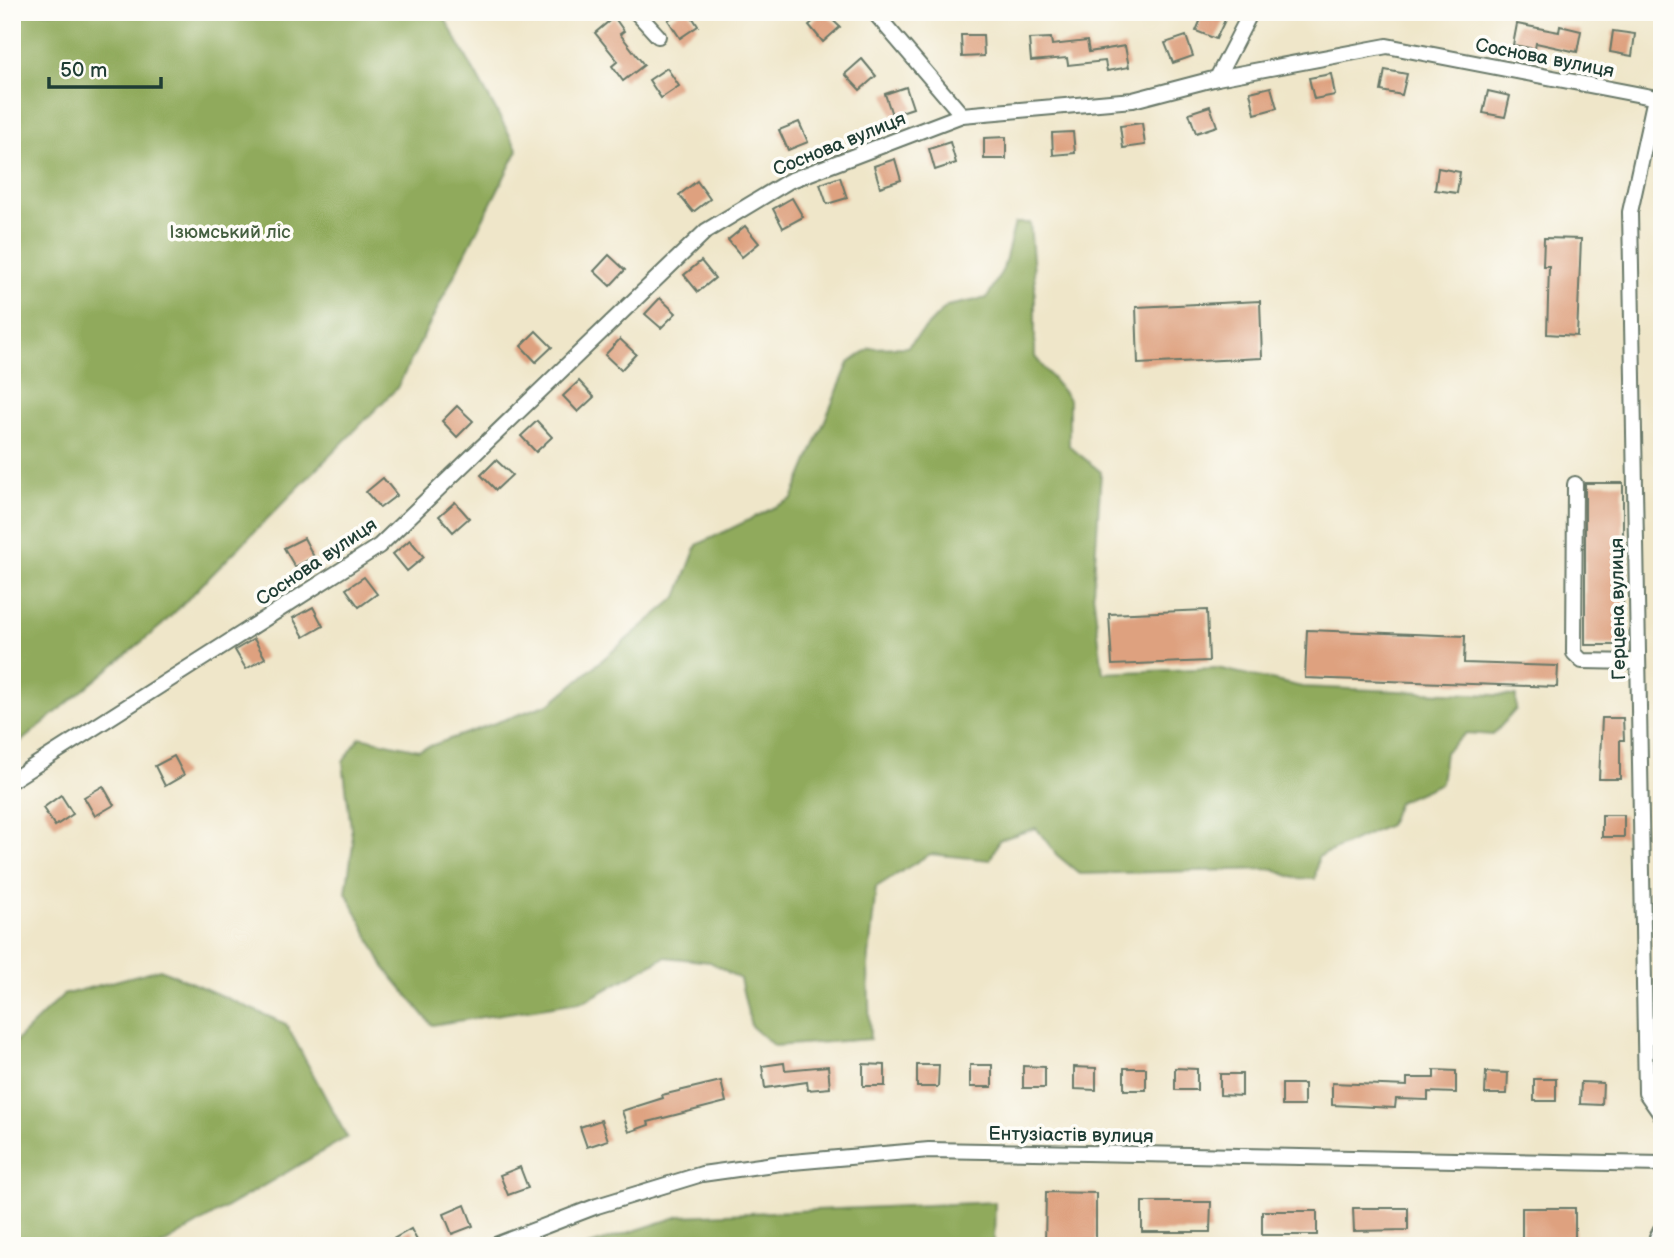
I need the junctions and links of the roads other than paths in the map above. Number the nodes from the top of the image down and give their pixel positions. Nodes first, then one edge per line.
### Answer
1 (874, 12) edge
2 (1251, 12) edge
3 (640, 13) edge
4 (658, 36) dead end
5 (1217, 78) junction
6 (1658, 98) edge
7 (962, 114) junction
8 (1575, 484) dead end
9 (1637, 662) junction
10 (12, 780) edge
11 (1662, 1116) edge
12 (1662, 1164) edge
13 (1662, 1228) edge
14 (493, 1246) edge
15 (1653, 1246) edge

1 - 7 street
2 - 5 street
3 - 4 street
5 - 6 street, Соснова вулиця
5 - 7 street, Соснова вулиця
6 - 9 street, Герцена вулиця
7 - 10 street, Соснова вулиця
8 - 9 street
9 - 11 street, Герцена вулиця
12 - 14 street, Ентузіастів вулиця
13 - 15 street

